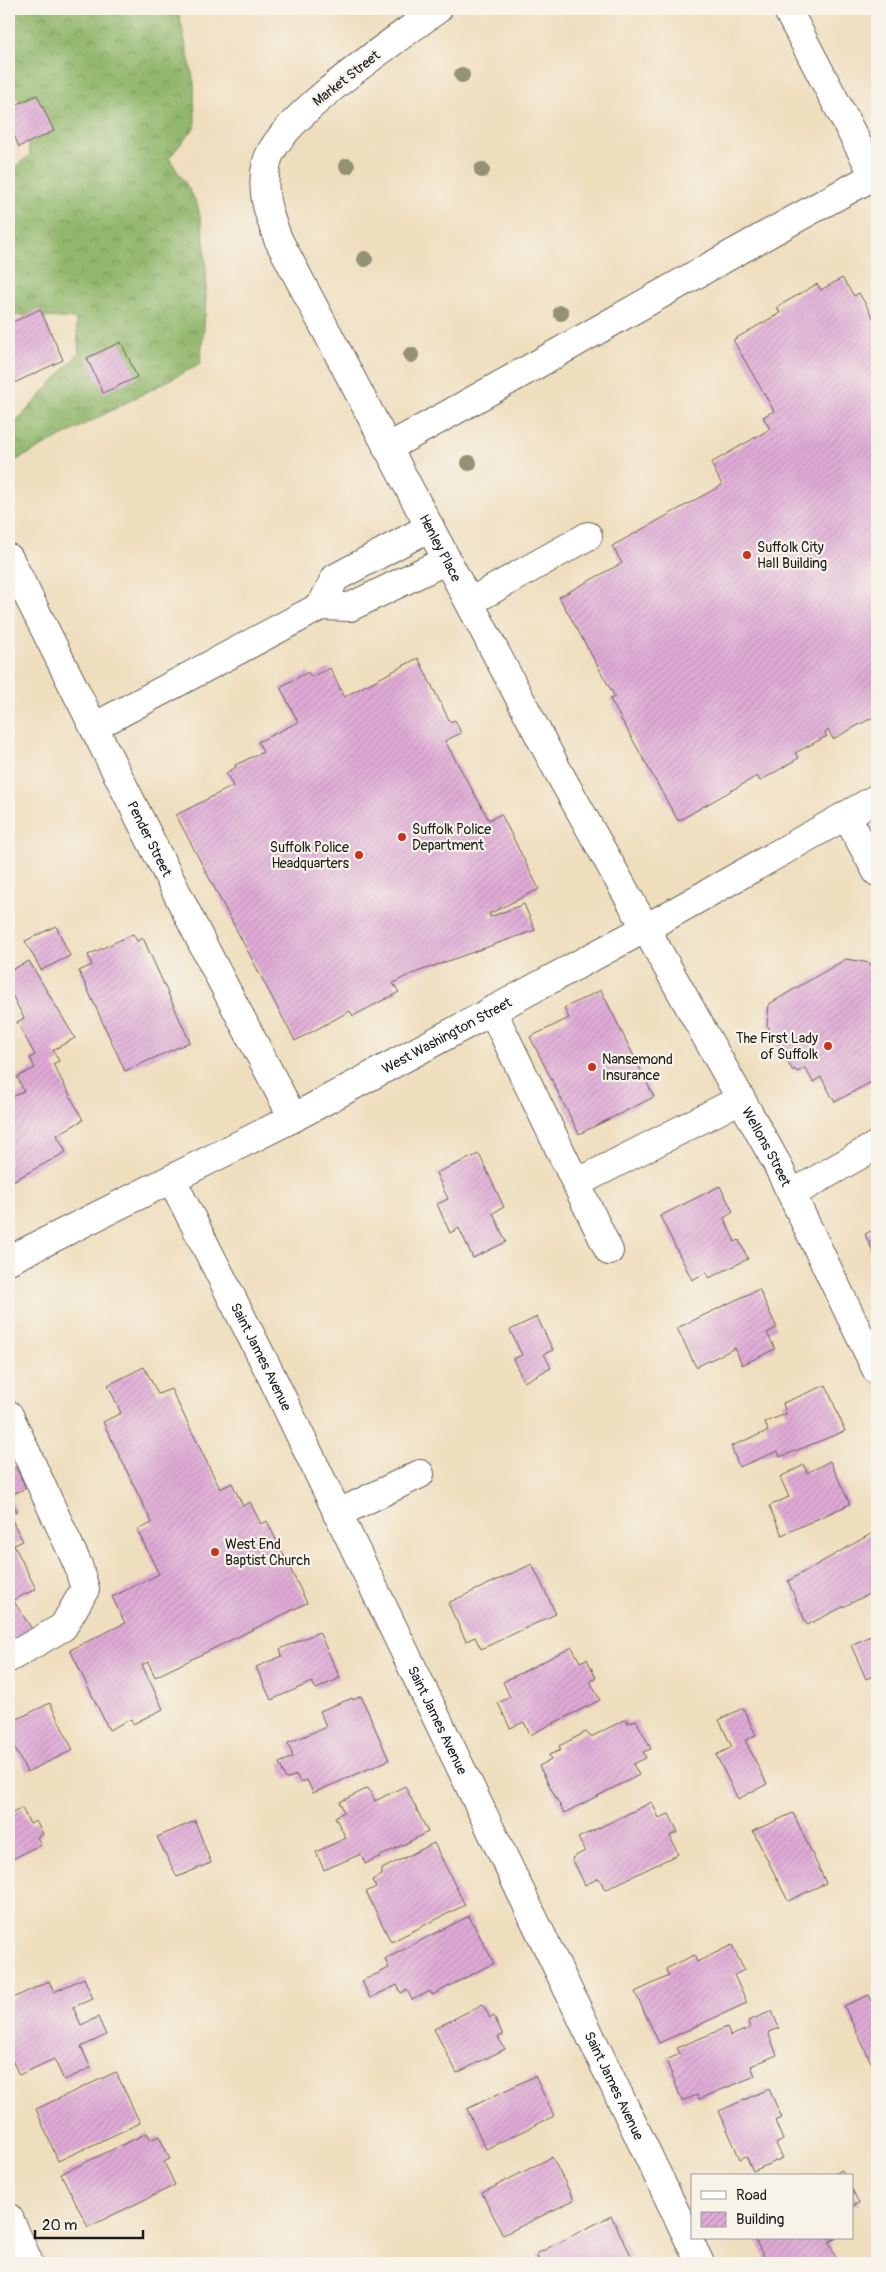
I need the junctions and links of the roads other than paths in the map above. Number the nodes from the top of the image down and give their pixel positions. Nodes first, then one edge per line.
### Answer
1 (438, 9) edge
2 (787, 9) edge
3 (267, 160) joint
4 (876, 179) edge
5 (387, 448) junction
6 (430, 527) junction
7 (588, 536) dead end
8 (9, 558) edge
9 (447, 560) junction
10 (470, 602) junction
11 (321, 606) junction
12 (94, 727) junction
13 (877, 798) edge
14 (846, 816) junction
15 (877, 872) edge
16 (646, 928) junction
17 (492, 1010) junction
18 (741, 1099) junction
19 (294, 1118) junction
20 (877, 1145) edge
21 (172, 1180) junction
22 (576, 1183) junction
23 (792, 1194) junction
24 (609, 1251) dead end
25 (9, 1260) edge
26 (877, 1371) edge
27 (9, 1415) edge
28 (420, 1474) dead end
29 (337, 1514) junction
30 (9, 1658) edge
31 (9, 2218) edge
32 (29, 2263) edge
33 (700, 2263) edge

1 - 3 street, Market Street
2 - 4 street
3 - 5 street, Henley Place
4 - 5 street
5 - 6 street, Henley Place
6 - 9 street, Henley Place
6 - 11 street
7 - 10 street
8 - 12 street, Pender Street
9 - 10 street, Henley Place
9 - 11 street
10 - 16 street, Henley Place
11 - 12 street
12 - 19 street, Pender Street
13 - 14 street, West Washington Street
14 - 15 street
14 - 16 street, West Washington Street
16 - 17 street, West Washington Street
16 - 18 street, Wellons Street
17 - 19 street, West Washington Street
17 - 22 street
18 - 22 street
18 - 23 street, Wellons Street
19 - 21 street, West Washington Street
20 - 23 street
21 - 25 street, West Washington Street
21 - 29 street, Saint James Avenue
22 - 24 street
23 - 26 street, Wellons Street
27 - 30 street
28 - 29 street
29 - 33 street, Saint James Avenue
31 - 32 street

